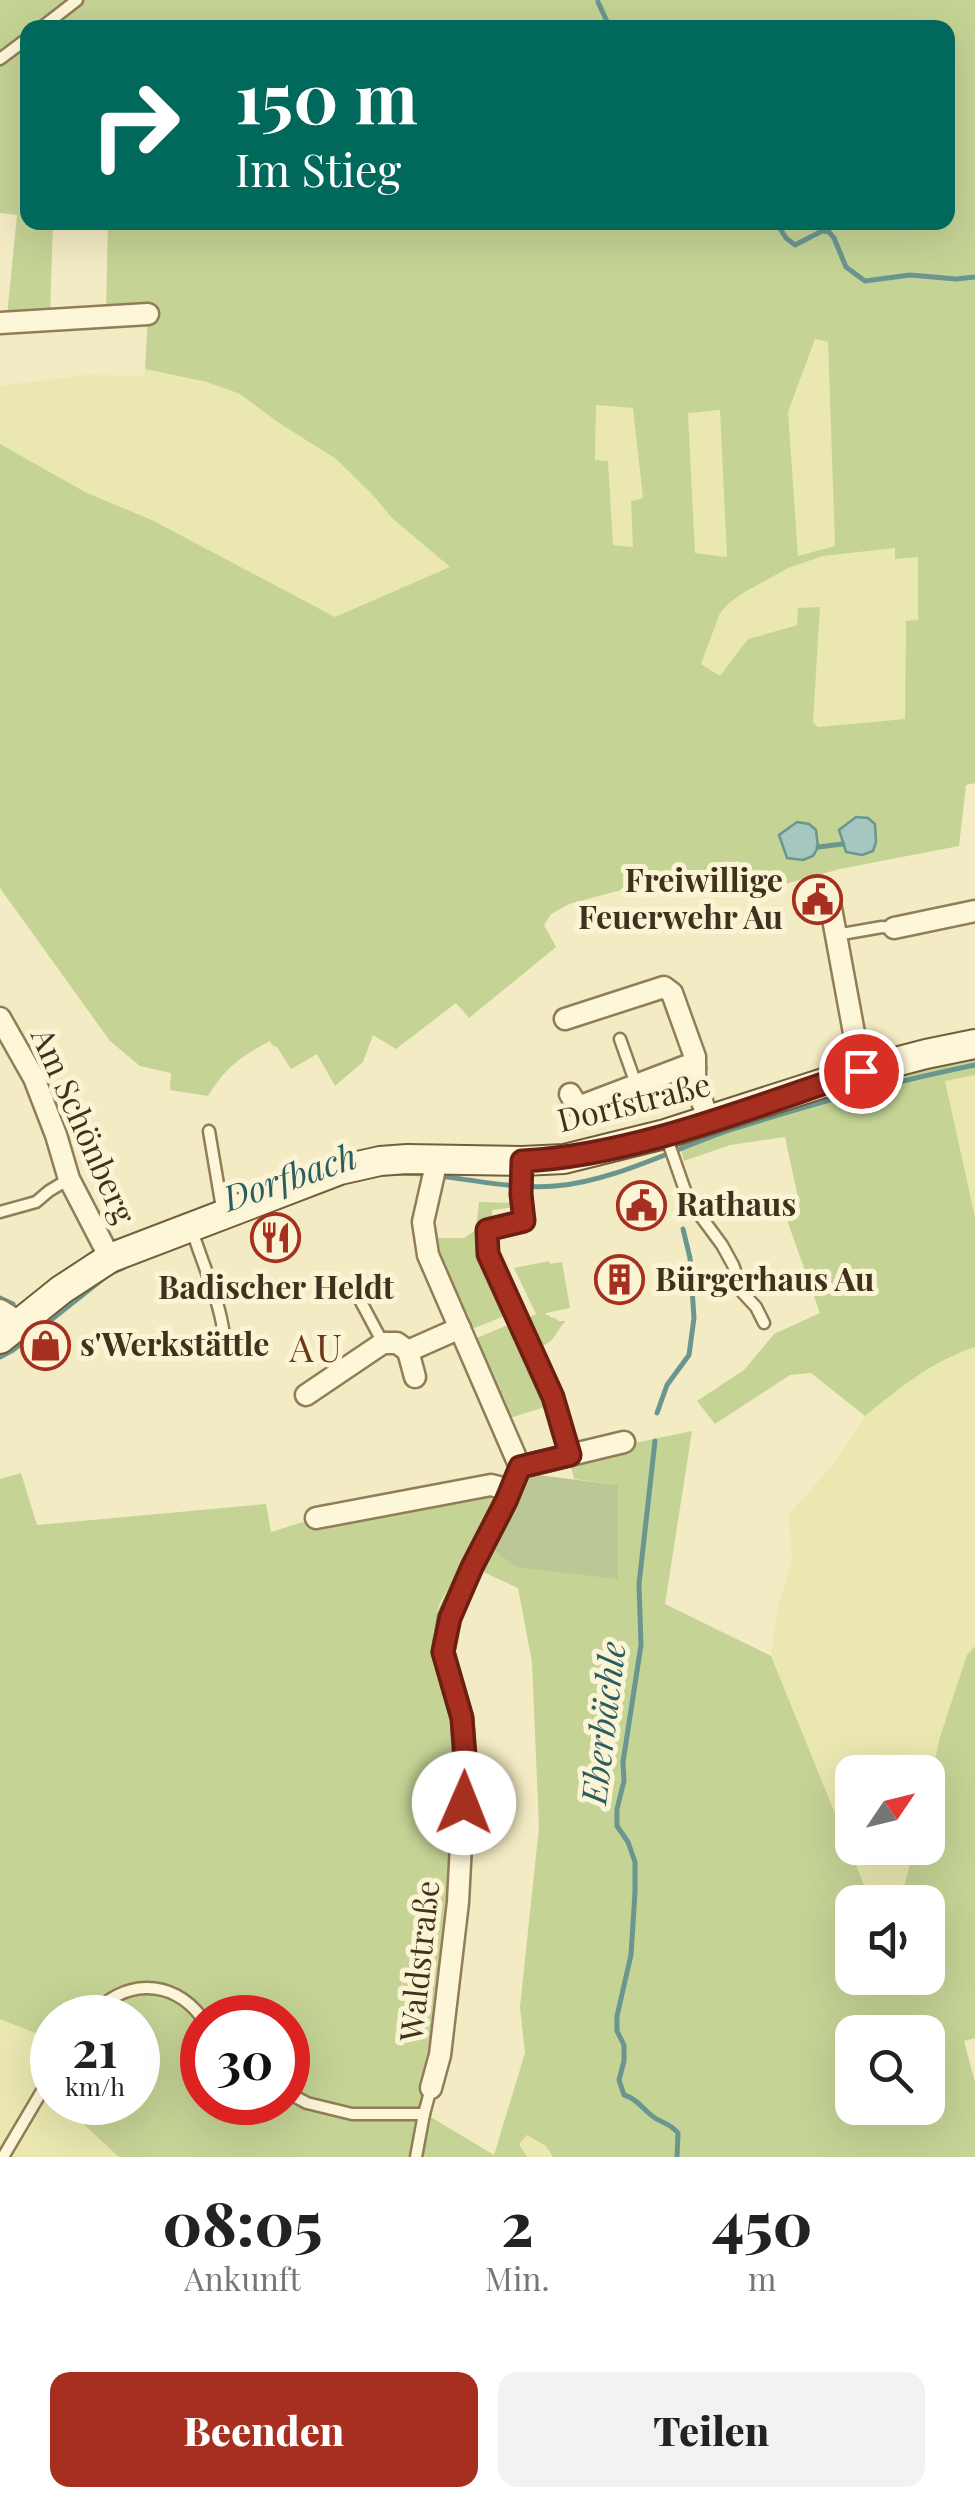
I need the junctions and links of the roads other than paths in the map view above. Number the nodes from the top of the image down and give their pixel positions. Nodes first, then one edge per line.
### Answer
1 (77, 0) edge
2 (51, 20) edge
3 (148, 314) dead end
4 (0, 323) edge
5 (831, 908) dead end
6 (975, 911) edge
7 (894, 928) joint
8 (835, 935) junction
9 (0, 1018) edge
10 (565, 1019) dead end
11 (620, 1039) dead end
12 (975, 1044) edge
13 (695, 1068) junction
14 (861, 1071) junction
15 (636, 1084) junction
16 (570, 1094) dead end
17 (709, 1121) junction
18 (209, 1131) dead end
19 (669, 1146) junction
20 (522, 1169) junction
21 (433, 1170) junction
22 (68, 1178) junction
23 (0, 1212) edge
24 (222, 1214) junction
25 (195, 1238) junction
26 (110, 1258) junction
27 (360, 1300) dead end
28 (764, 1323) dead end
29 (7, 1324) edge
30 (460, 1328) junction
31 (384, 1342) junction
32 (225, 1347) dead end
33 (408, 1352) junction
34 (415, 1377) dead end
35 (306, 1395) dead end
36 (624, 1442) dead end
37 (570, 1455) junction
38 (520, 1467) junction
39 (510, 1490) junction
40 (316, 1518) dead end
41 (114, 1995) edge
42 (180, 1996) edge
43 (431, 2088) joint
44 (310, 2104) edge
45 (30, 2111) edge
46 (424, 2114) junction
47 (3, 2157) edge
48 (416, 2157) edge

1 - 2 lane
3 - 4 street
5 - 8 street
6 - 7 street
7 - 8 lane
8 - 14 street
9 - 22 street, Am Schönberg
10 - 13 street
11 - 15 lane
12 - 14 main road, Dorfstraße
13 - 15 street
13 - 17 street
14 - 17 main road, Dorfstraße
15 - 16 street
17 - 19 main road, Dorfstraße
18 - 24 lane
19 - 20 main road, Dorfstraße
19 - 28 lane
20 - 21 main road, Dorfstraße
20 - 37 lane
21 - 24 main road, Dorfstraße
21 - 30 street
22 - 23 lane
22 - 26 street, Am Schönberg
24 - 25 main road, Dorfstraße
25 - 26 main road, Dorfstraße
25 - 32 lane
26 - 29 main road, Dorfstraße
27 - 31 lane
30 - 33 street
30 - 38 street
31 - 33 street
31 - 35 street
33 - 34 street
36 - 37 street
37 - 38 street
38 - 39 street, Waldstraße
39 - 40 street
39 - 43 street, Waldstraße
41 - 42 lane
43 - 46 lane
44 - 46 lane
45 - 47 lane
46 - 48 lane

